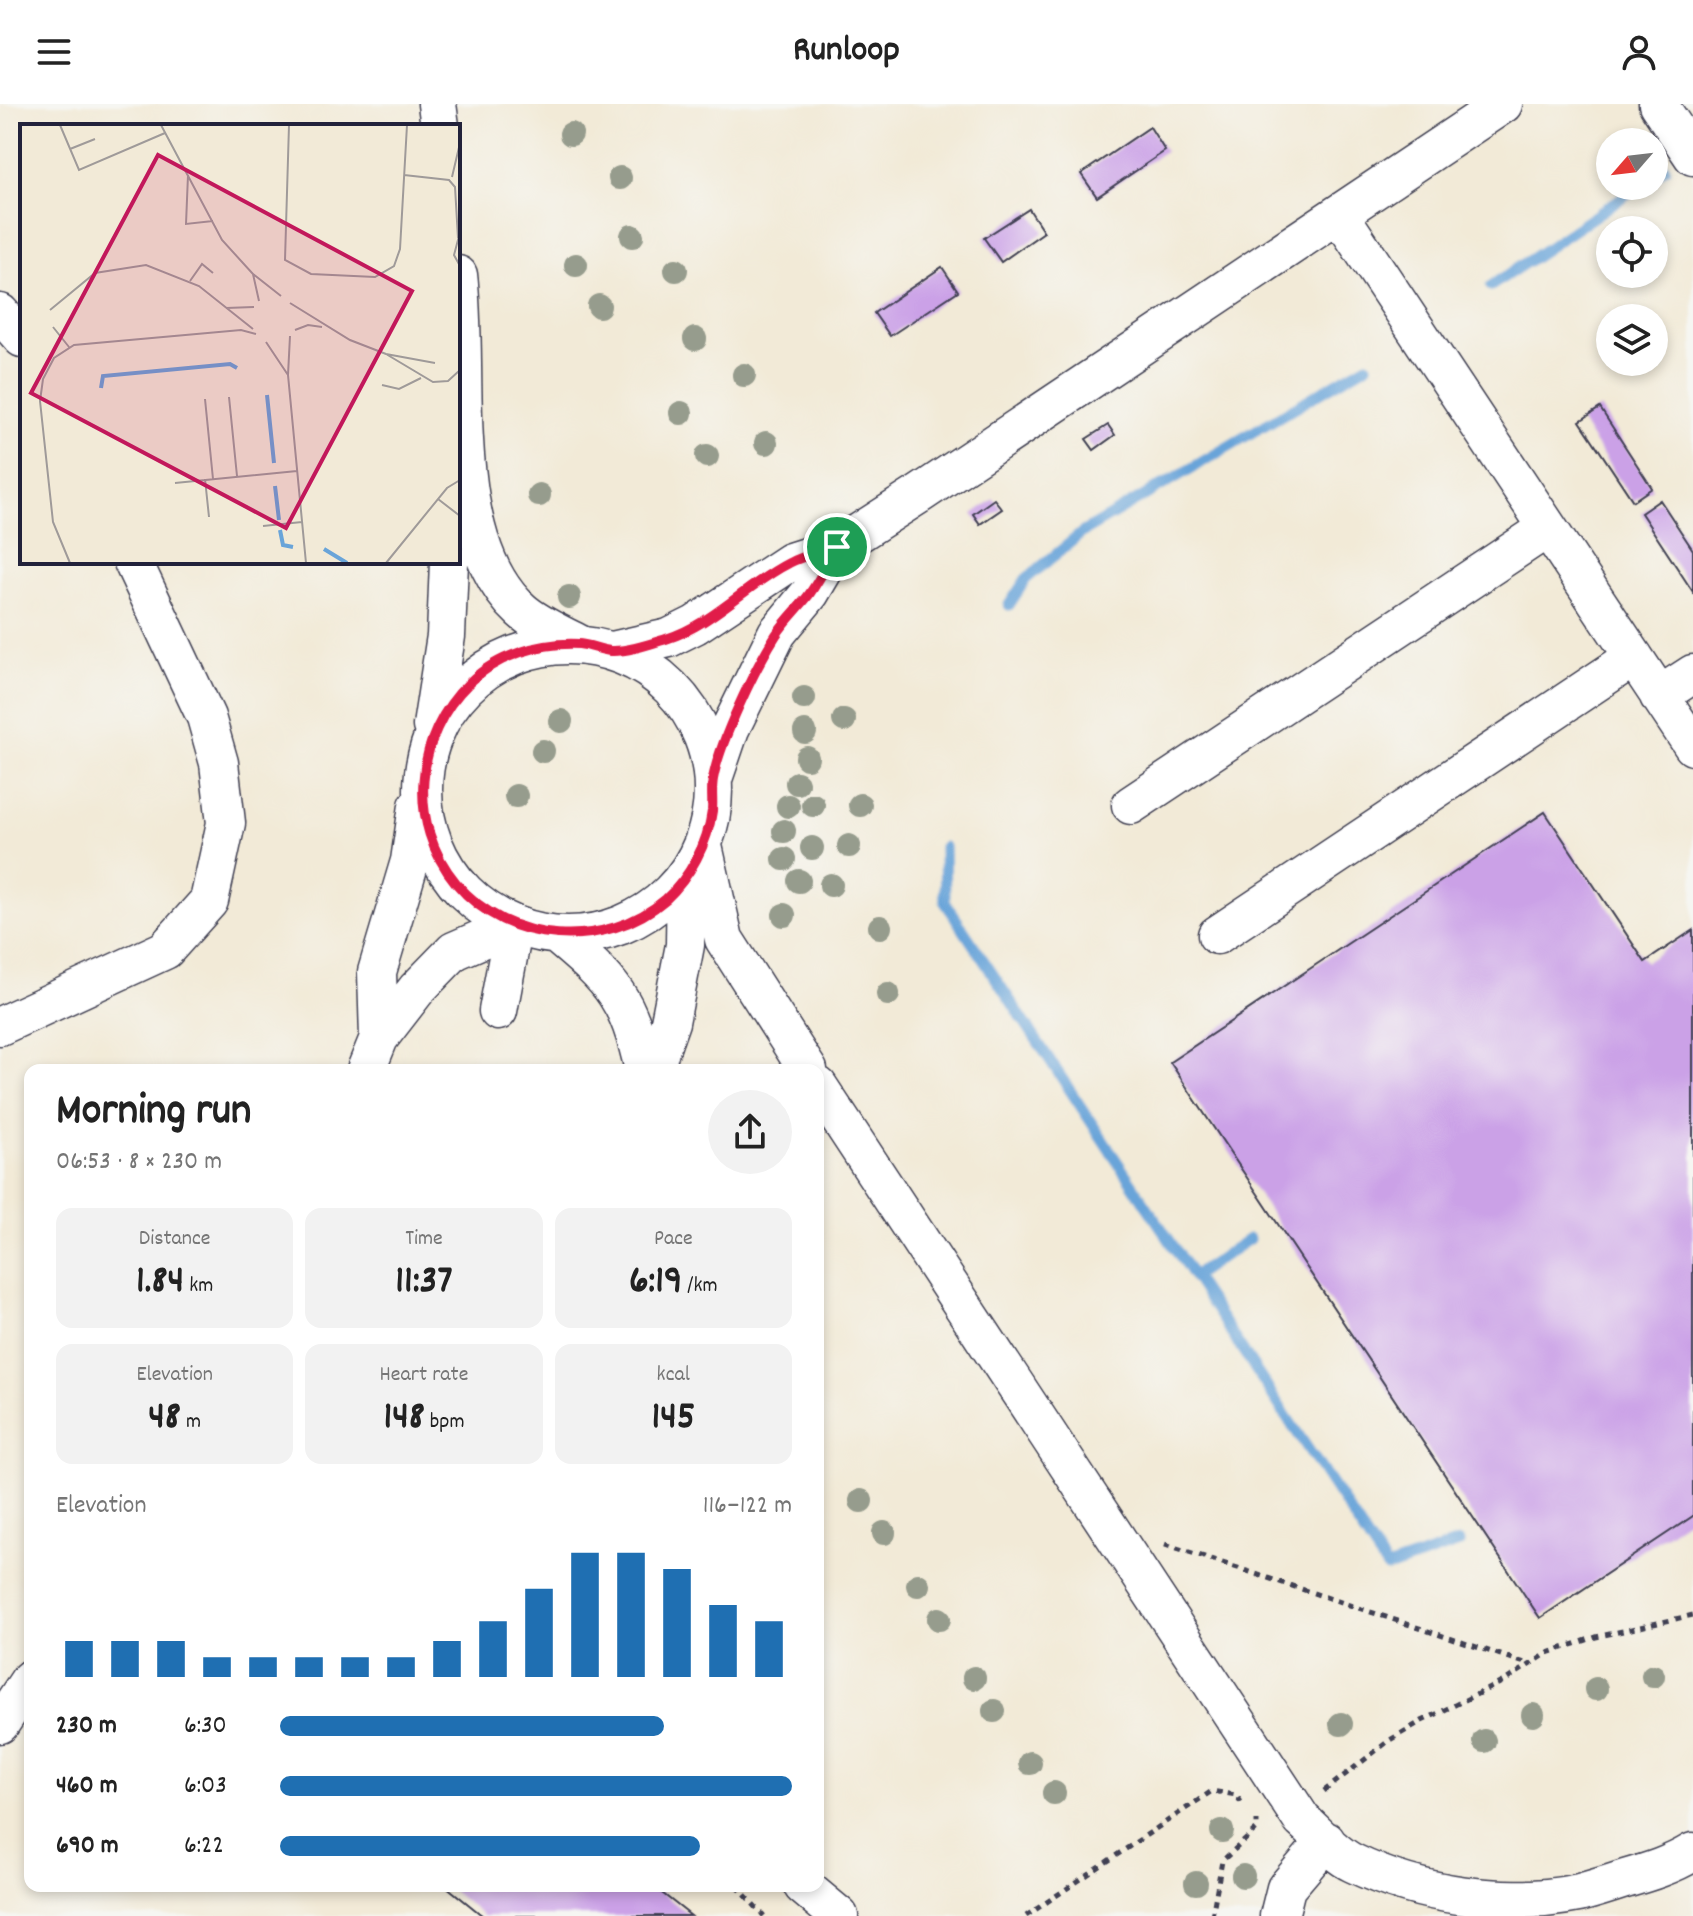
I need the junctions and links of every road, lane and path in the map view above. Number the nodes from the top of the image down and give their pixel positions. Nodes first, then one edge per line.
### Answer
1 (437, 104) edge
2 (1503, 104) edge
3 (1658, 104) edge
4 (440, 124) edge
5 (1693, 156) edge
6 (1339, 214) junction
7 (460, 290) edge
8 (0, 313) edge
9 (20, 336) edge
10 (462, 492) edge
11 (1548, 528) junction
12 (837, 547) junction
13 (134, 564) edge
14 (449, 564) edge
15 (595, 648) junction
16 (1634, 657) junction
17 (1693, 674) edge
18 (1659, 696) junction
19 (1693, 746) edge
20 (425, 765) junction
21 (713, 779) junction
22 (1131, 805) dead end
23 (695, 860) junction
24 (514, 925) junction
25 (1217, 935) dead end
26 (558, 936) junction
27 (498, 1011) dead end
28 (0, 1026) edge
29 (373, 1054) edge
30 (643, 1064) edge
31 (655, 1064) edge
32 (804, 1064) edge
33 (824, 1095) edge
34 (1164, 1544) dead end
35 (1693, 1615) edge
36 (1528, 1664) junction
37 (24, 1691) edge
38 (0, 1724) edge
39 (1314, 1779) dead end
40 (1323, 1791) junction
41 (1330, 1801) dead end
42 (1326, 1841) junction
43 (1693, 1852) edge
44 (742, 1892) edge
45 (810, 1892) edge
46 (764, 1916) edge
47 (839, 1916) edge
48 (1026, 1916) edge
49 (1212, 1916) edge
50 (1279, 1916) edge

1 - 4 lane
2 - 6 lane
3 - 5 lane
6 - 11 lane
6 - 12 lane
7 - 10 lane
8 - 9 lane
10 - 15 lane
11 - 16 lane
11 - 22 lane
12 - 15 lane
12 - 21 lane
13 - 28 lane
14 - 20 lane
15 - 20 lane
15 - 21 lane
16 - 18 lane
16 - 25 lane
17 - 18 lane
18 - 19 lane
20 - 24 lane
20 - 29 lane
21 - 23 lane
23 - 26 lane
23 - 31 lane
23 - 32 lane
24 - 26 lane
24 - 27 lane
24 - 29 lane
26 - 30 lane
33 - 42 lane
34 - 36 path
35 - 36 path
36 - 40 path
37 - 38 lane
39 - 40 path
40 - 41 path
42 - 43 lane
42 - 50 lane
44 - 46 path
45 - 47 lane
48 - 49 path

